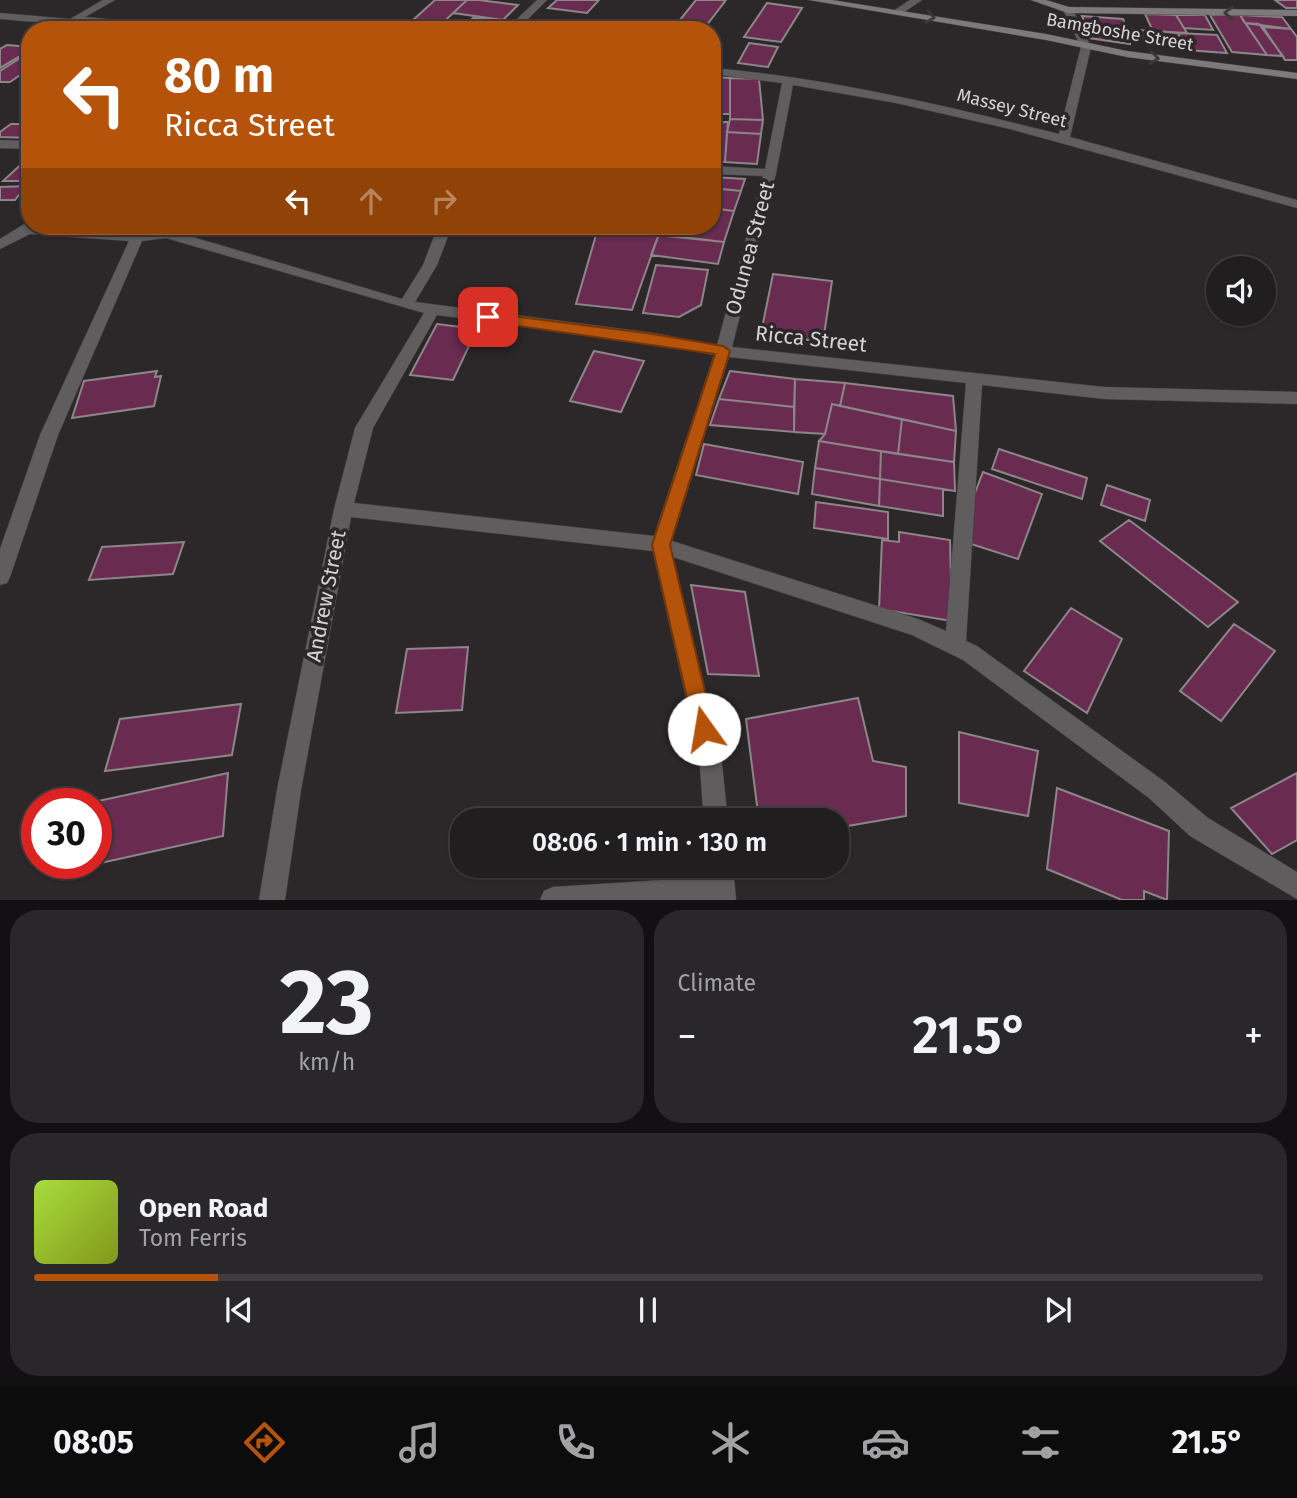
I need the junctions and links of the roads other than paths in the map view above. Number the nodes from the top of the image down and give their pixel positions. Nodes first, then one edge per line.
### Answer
1 (110, 0) edge
2 (541, 0) edge
3 (814, 0) edge
4 (917, 0) edge
5 (1036, 0) edge
6 (0, 4) edge
7 (1068, 10) junction
8 (898, 12) junction
9 (1297, 13) edge
10 (0, 16) edge
11 (86, 17) junction
12 (58, 21) edge
13 (72, 21) edge
14 (111, 21) edge
15 (520, 21) edge
16 (1086, 47) junction
17 (721, 72) edge
18 (1297, 76) edge
19 (788, 80) junction
20 (1065, 139) junction
21 (0, 144) edge
22 (21, 145) edge
23 (721, 170) edge
24 (770, 173) junction
25 (1297, 204) edge
26 (21, 233) edge
27 (105, 235) edge
28 (148, 235) edge
29 (182, 235) edge
30 (441, 235) edge
31 (137, 238) junction
32 (0, 245) edge
33 (406, 305) junction
34 (433, 310) junction
35 (723, 351) junction
36 (974, 379) junction
37 (1297, 398) edge
38 (343, 509) junction
39 (661, 545) junction
40 (0, 577) edge
41 (955, 646) junction
42 (715, 808) edge
43 (723, 885) edge
44 (1297, 886) edge
45 (272, 900) edge
46 (553, 900) edge

1 - 11 street
2 - 15 street
3 - 8 main road, Bamgboshe Street
4 - 8 street
5 - 7 main road
6 - 11 street
9 -> 7 main road
7 - 16 street
8 -> 16 main road, Bamgboshe Street
10 - 12 street
11 - 13 street
11 - 14 street
16 -> 18 main road, Bamgboshe Street
16 - 20 street
17 - 19 street, Massey Street
19 - 20 street, Massey Street
19 - 24 street, Odunea Street
20 - 25 street, Massey Street
21 - 22 street
23 - 24 street
24 - 35 street, Odunea Street
26 - 32 street
27 - 31 street
28 - 31 street
29 - 33 street, Ricca Street
30 - 33 street
31 - 40 street
33 - 34 street, Ricca Street
34 - 35 street, Ricca Street
34 - 38 street, Andrew Street
35 - 36 street, Ricca Street
35 - 39 street, Odunea Street
36 - 37 street, Ricca Street
36 - 41 street
38 - 39 street
38 - 45 street, Andrew Street
39 - 41 street
39 - 42 street
41 - 44 street
43 - 46 street

